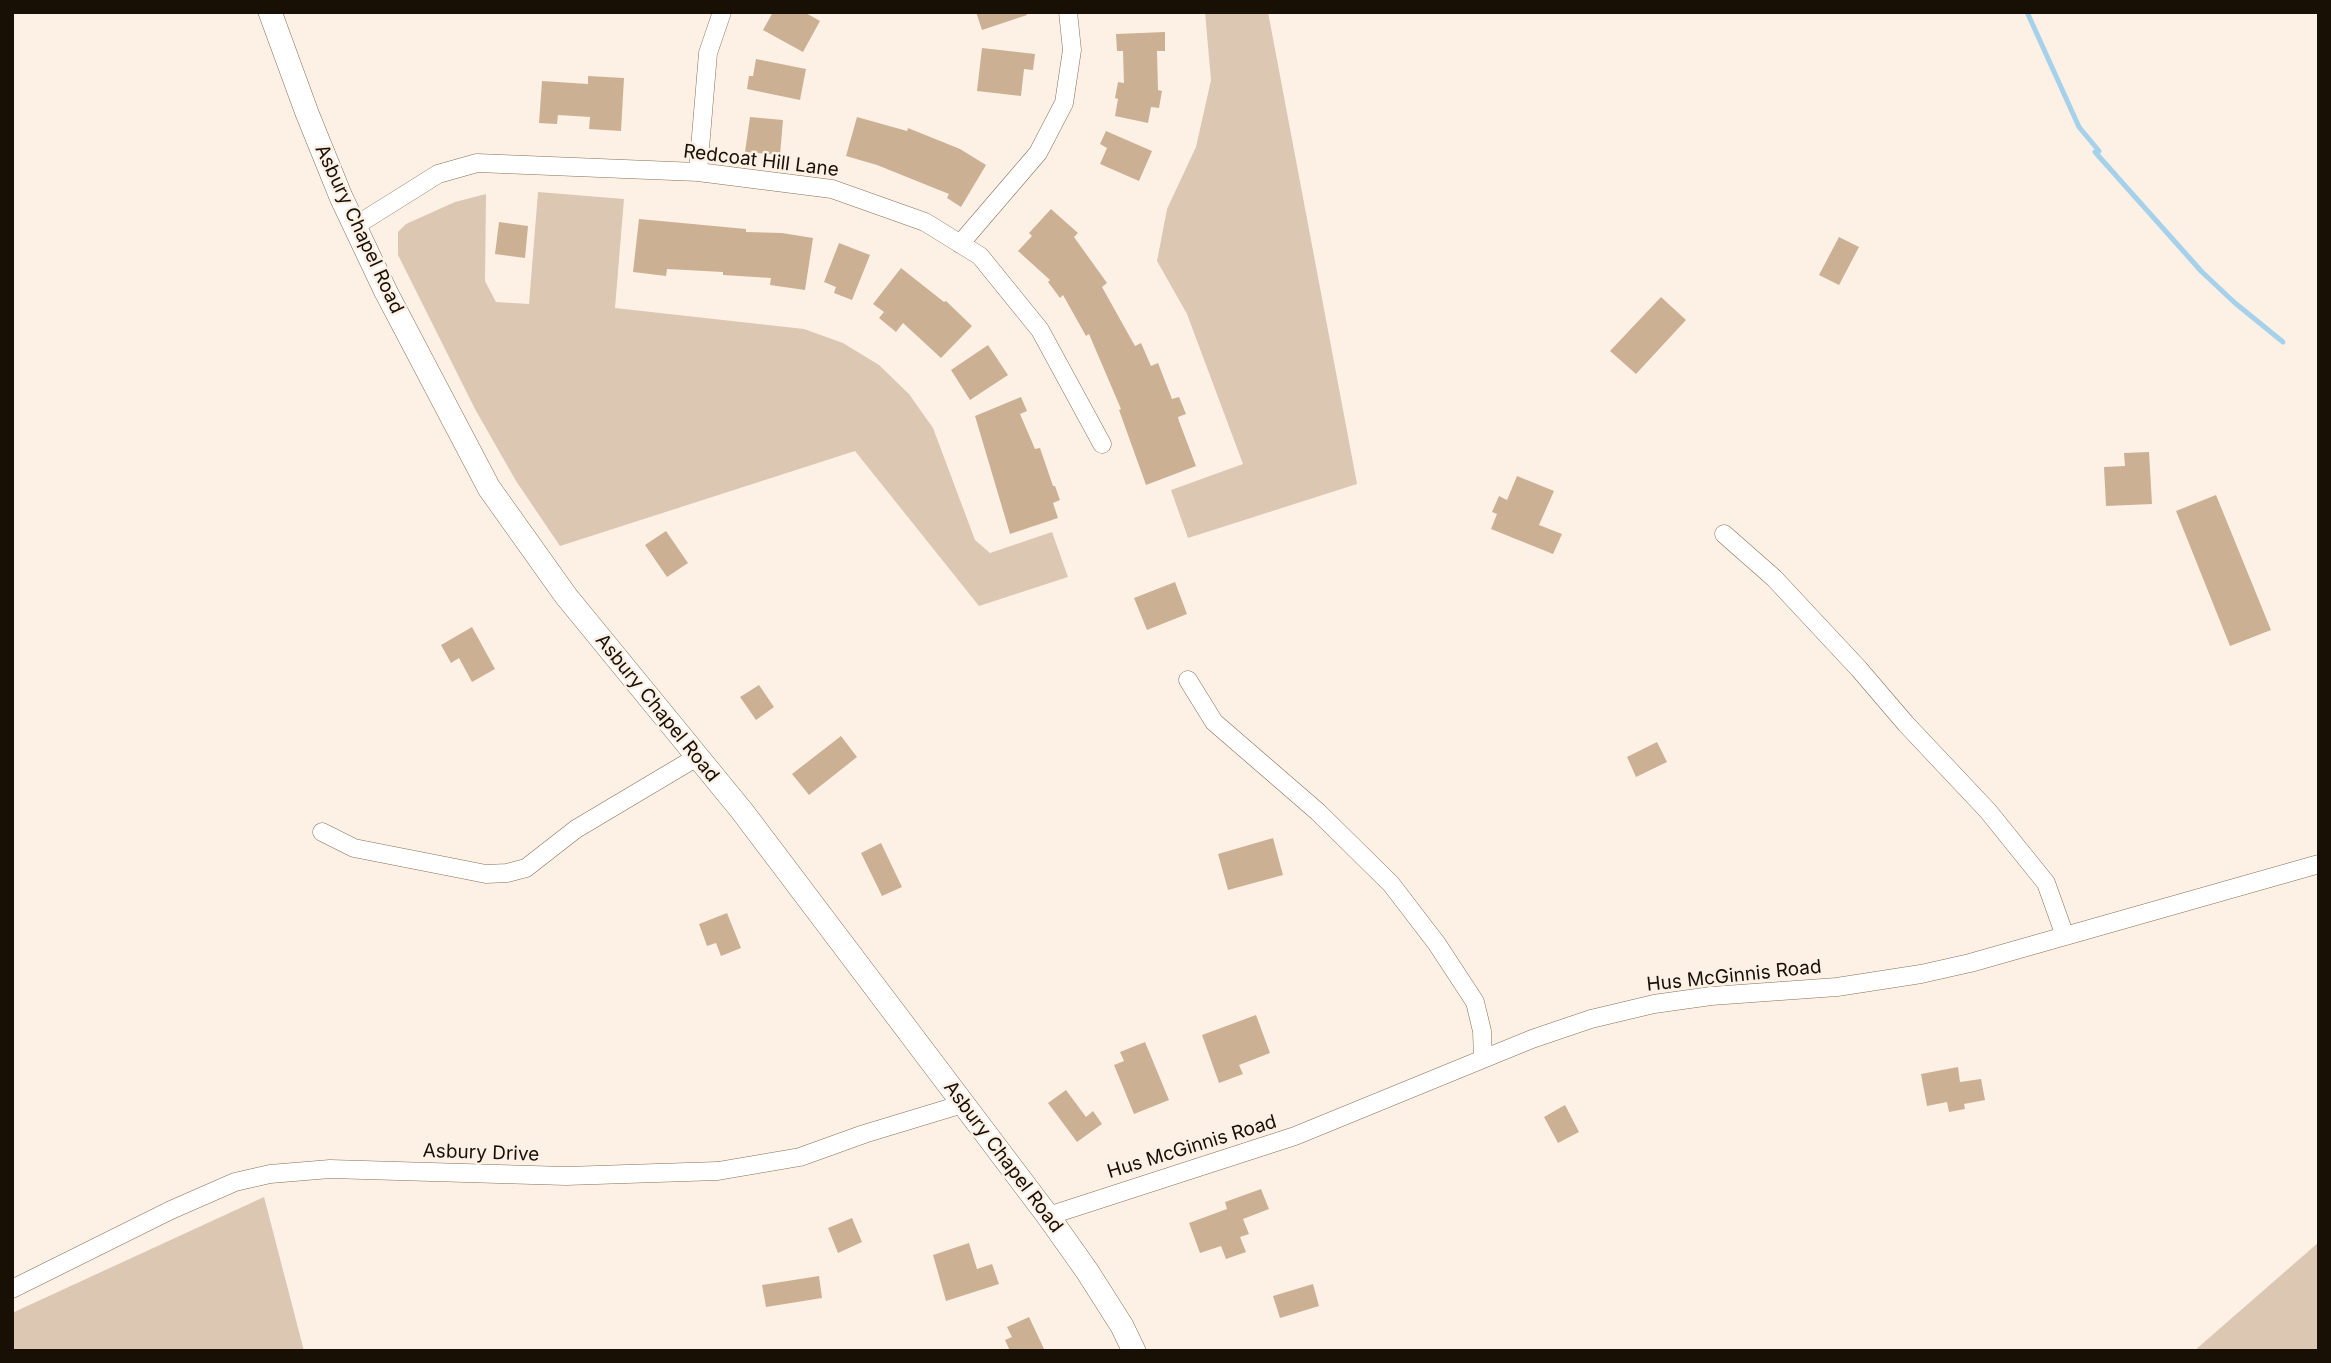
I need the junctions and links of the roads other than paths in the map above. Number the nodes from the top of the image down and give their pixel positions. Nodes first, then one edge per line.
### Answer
1 (271, 12) edge
2 (722, 12) edge
3 (1068, 12) edge
4 (698, 172) junction
5 (355, 226) junction
6 (960, 244) junction
7 (1102, 444) dead end
8 (1724, 534) dead end
9 (1188, 680) dead end
10 (697, 757) junction
11 (322, 832) dead end
12 (2319, 864) edge
13 (2065, 936) junction
14 (1483, 1059) junction
15 (963, 1104) junction
16 (1048, 1216) junction
17 (12, 1289) edge
18 (1134, 1351) edge

1 - 5 main road, Asbury Chapel Road
2 - 4 street
3 - 6 street
4 - 5 street, Redcoat Hill Lane
4 - 6 street, Redcoat Hill Lane
5 - 10 main road, Asbury Chapel Road
6 - 7 street, Redcoat Hill Lane
8 - 13 street
9 - 14 street
10 - 11 street
10 - 15 main road, Asbury Chapel Road
12 - 13 street, Hus McGinnis Road
13 - 14 street, Hus McGinnis Road
14 - 16 street, Hus McGinnis Road
15 - 16 main road, Asbury Chapel Road
15 - 17 street, Asbury Drive
16 - 18 main road, Asbury Chapel Road

